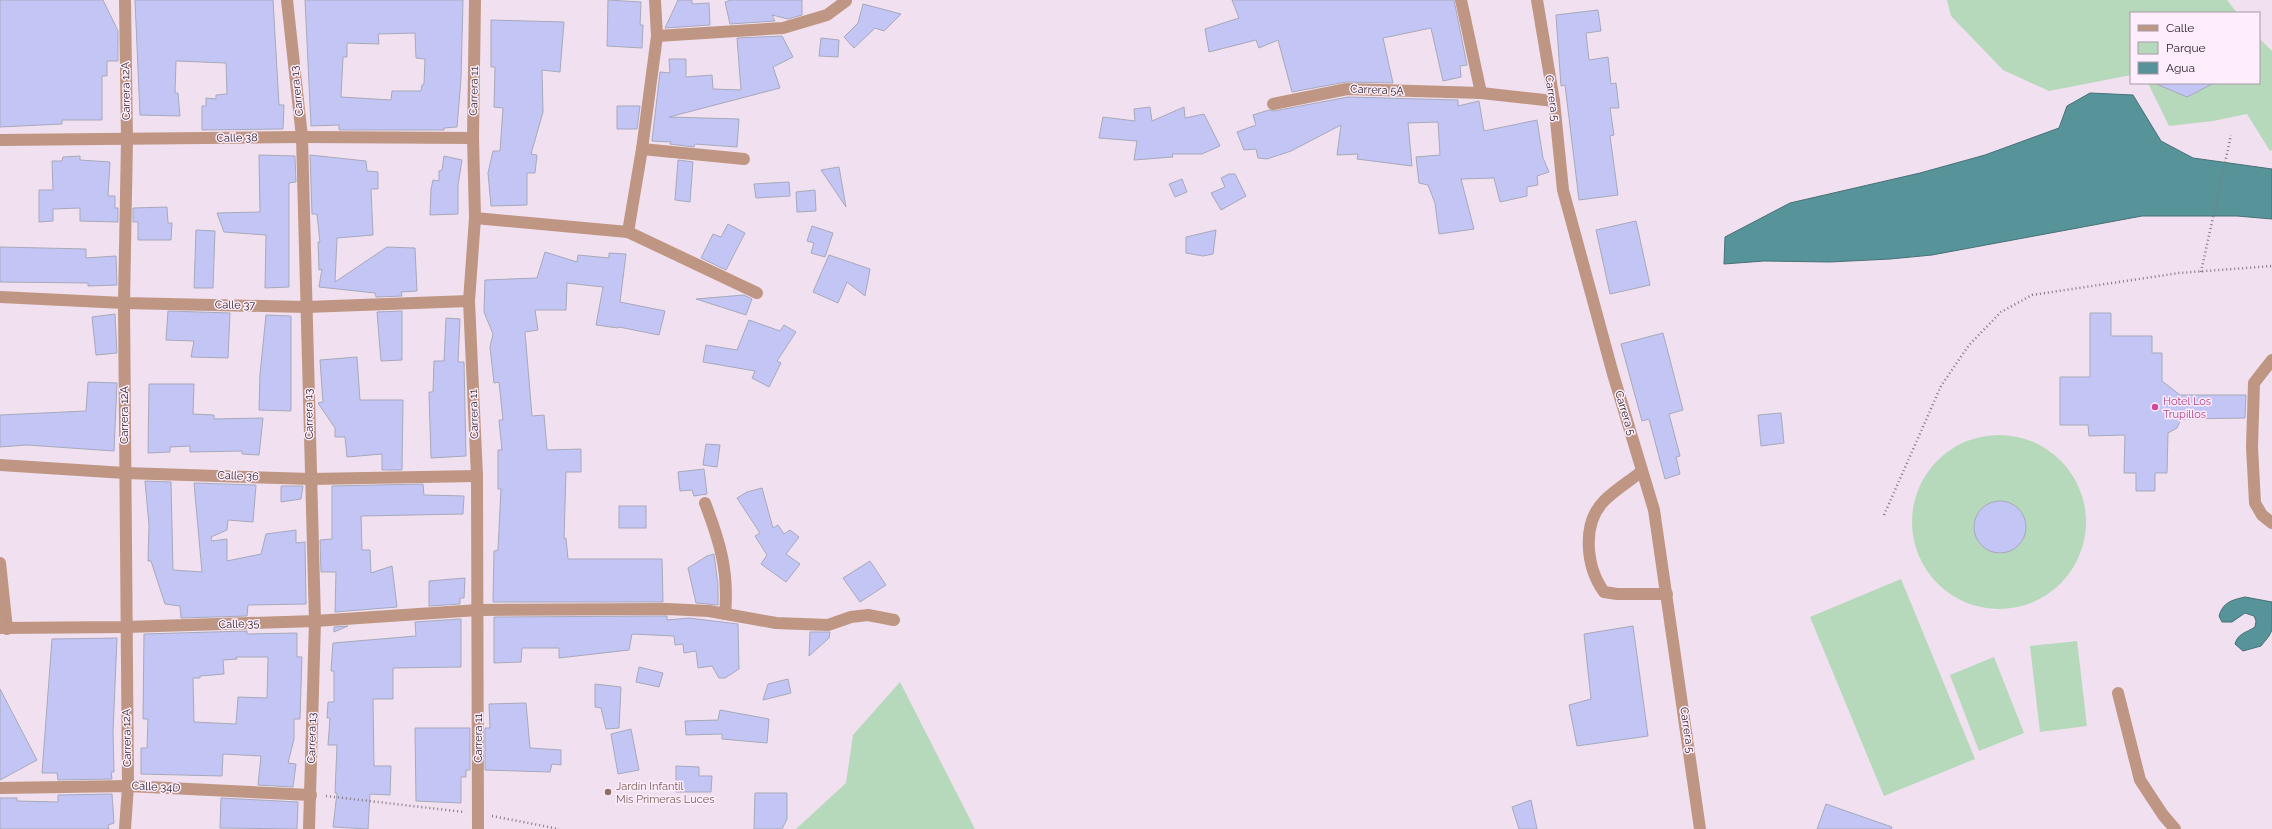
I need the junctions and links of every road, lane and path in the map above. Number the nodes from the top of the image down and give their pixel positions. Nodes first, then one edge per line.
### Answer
1 (125, 0) edge
2 (287, 0) edge
3 (475, 0) edge
4 (655, 0) edge
5 (1461, 0) edge
6 (1537, 0) edge
7 (846, 1) edge
8 (658, 36) junction
9 (1481, 94) junction
10 (1554, 101) junction
11 (1273, 104) dead end
12 (2231, 136) dead end
13 (302, 137) junction
14 (473, 138) junction
15 (0, 140) edge
16 (127, 140) junction
17 (642, 149) junction
18 (744, 159) dead end
19 (475, 218) junction
20 (628, 232) junction
21 (2272, 266) edge
22 (2201, 272) junction
23 (757, 293) dead end
24 (0, 297) edge
25 (470, 301) junction
26 (124, 303) junction
27 (306, 307) junction
28 (2272, 360) edge
29 (0, 465) edge
30 (1642, 471) junction
31 (125, 473) junction
32 (477, 476) junction
33 (311, 479) junction
34 (705, 503) dead end
35 (1884, 515) dead end
36 (2272, 523) edge
37 (0, 563) edge
38 (1666, 594) junction
39 (478, 610) junction
40 (725, 614) junction
41 (894, 620) dead end
42 (315, 621) junction
43 (126, 627) junction
44 (4, 628) edge
45 (2118, 693) dead end
46 (128, 786) junction
47 (0, 788) edge
48 (311, 795) junction
49 (478, 813) junction
50 (125, 829) edge
51 (309, 829) edge
52 (478, 829) edge
53 (558, 829) edge
54 (1700, 829) edge
55 (2175, 829) edge

1 - 16 street, Carrera 12A
2 - 13 street, Carrera 13
3 - 14 street, Carrera 11
4 - 8 street
5 - 9 street
6 - 10 street, Carrera 5
7 - 8 street
8 - 17 street
9 - 10 street, Carrera 5A
9 - 11 street, Carrera 5A
10 - 30 street, Carrera 5
12 - 22 path
13 - 14 street, Calle 38
13 - 16 street, Calle 38
13 - 27 street, Carrera 13
14 - 19 street, Carrera 11
15 - 16 street, Calle 38
16 - 26 street, Carrera 12A
17 - 18 street
17 - 20 street
19 - 20 street
19 - 25 street, Carrera 11
20 - 23 street
21 - 22 path
22 - 35 path
24 - 26 street, Calle 37
25 - 27 street, Calle 37
25 - 32 street, Carrera 11
26 - 27 street, Calle 37
26 - 31 street, Carrera 12A
27 - 33 street, Carrera 13
28 - 36 street
29 - 31 street, Calle 36
30 - 38 street, Carrera 5
30 - 38 street
31 - 33 street, Calle 36
31 - 43 street, Carrera 12A
32 - 33 street, Calle 36
32 - 39 street, Carrera 11
33 - 42 street, Carrera 13
34 - 40 street
37 - 44 street
38 - 54 street, Carrera 5
39 - 40 street, Calle 35
39 - 42 street, Calle 35
39 - 49 street, Carrera 11
40 - 41 street, Calle 35
42 - 43 street, Calle 35
42 - 48 street, Carrera 13
43 - 44 street, Calle 35
43 - 46 street, Carrera 12A
45 - 55 street
46 - 47 street, Calle 34D
46 - 48 street, Calle 34D
46 - 50 street, Carrera 12A
48 - 49 path
48 - 51 street, Carrera 13
49 - 52 street, Carrera 11
49 - 53 path

